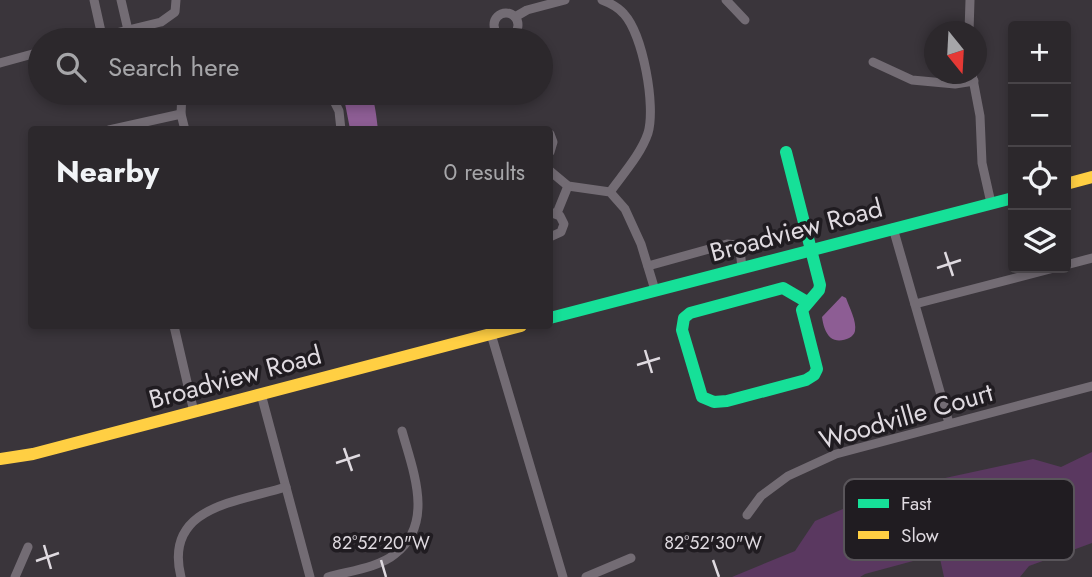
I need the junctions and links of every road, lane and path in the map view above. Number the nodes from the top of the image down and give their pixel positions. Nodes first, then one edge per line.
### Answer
1 (94, 0) edge
2 (121, 0) edge
3 (176, 0) edge
4 (565, 0) edge
5 (602, 0) edge
6 (726, 0) edge
7 (970, 0) edge
8 (515, 17) dead end
9 (745, 20) dead end
10 (969, 21) edge
11 (100, 28) edge
12 (128, 28) edge
13 (136, 28) edge
14 (28, 55) edge
15 (873, 62) dead end
16 (0, 63) edge
17 (924, 81) edge
18 (974, 84) edge
19 (181, 105) edge
20 (336, 105) edge
21 (181, 114) junction
22 (127, 126) edge
23 (184, 126) edge
24 (341, 126) edge
25 (786, 152) dead end
26 (553, 174) edge
27 (1092, 177) edge
28 (1071, 183) edge
29 (568, 186) junction
30 (610, 192) junction
31 (1008, 199) edge
32 (991, 203) junction
33 (553, 213) edge
34 (893, 228) junction
35 (553, 236) edge
36 (811, 250) junction
37 (1092, 258) edge
38 (1071, 264) edge
39 (648, 266) junction
40 (742, 268) junction
41 (1035, 273) edge
42 (655, 290) junction
43 (807, 302) junction
44 (915, 304) junction
45 (553, 317) edge
46 (175, 329) edge
47 (510, 329) edge
48 (491, 334) junction
49 (1092, 386) edge
50 (261, 394) junction
51 (194, 412) junction
52 (949, 423) junction
53 (402, 431) dead end
54 (0, 459) edge
55 (286, 487) junction
56 (747, 515) dead end
57 (28, 547) dead end
58 (631, 558) dead end
59 (15, 577) edge
60 (181, 577) edge
61 (310, 577) edge
62 (328, 577) edge
63 (563, 577) edge
64 (586, 577) edge

1 - 11 street
2 - 12 street
3 - 13 street
4 - 8 street
5 - 30 street
6 - 9 street
7 - 10 street
14 - 16 street
15 - 17 street
18 - 32 street
19 - 21 street
20 - 24 street
21 - 22 street
21 - 23 street
25 - 36 street
26 - 29 street
27 - 28 street
29 - 30 street
29 - 33 street
30 - 39 street
31 - 32 street, Broadview Road
32 - 34 street, Broadview Road
33 - 35 street
34 - 36 street, Broadview Road
34 - 44 street
36 - 40 street, Broadview Road
36 - 43 street
37 - 38 street
39 - 40 street
39 - 42 street
40 - 42 street, Broadview Road
41 - 44 street
42 - 45 street, Broadview Road
43 - 43 street
44 - 52 street
46 - 51 street
47 - 48 street, Broadview Road
48 - 50 street, Broadview Road
48 - 63 street
49 - 52 street, Woodville Court
50 - 51 street, Broadview Road
50 - 55 street
51 - 54 street, Broadview Road
52 - 56 street, Woodville Court
53 - 62 street
55 - 60 street
55 - 61 street
57 - 59 street
58 - 64 street

